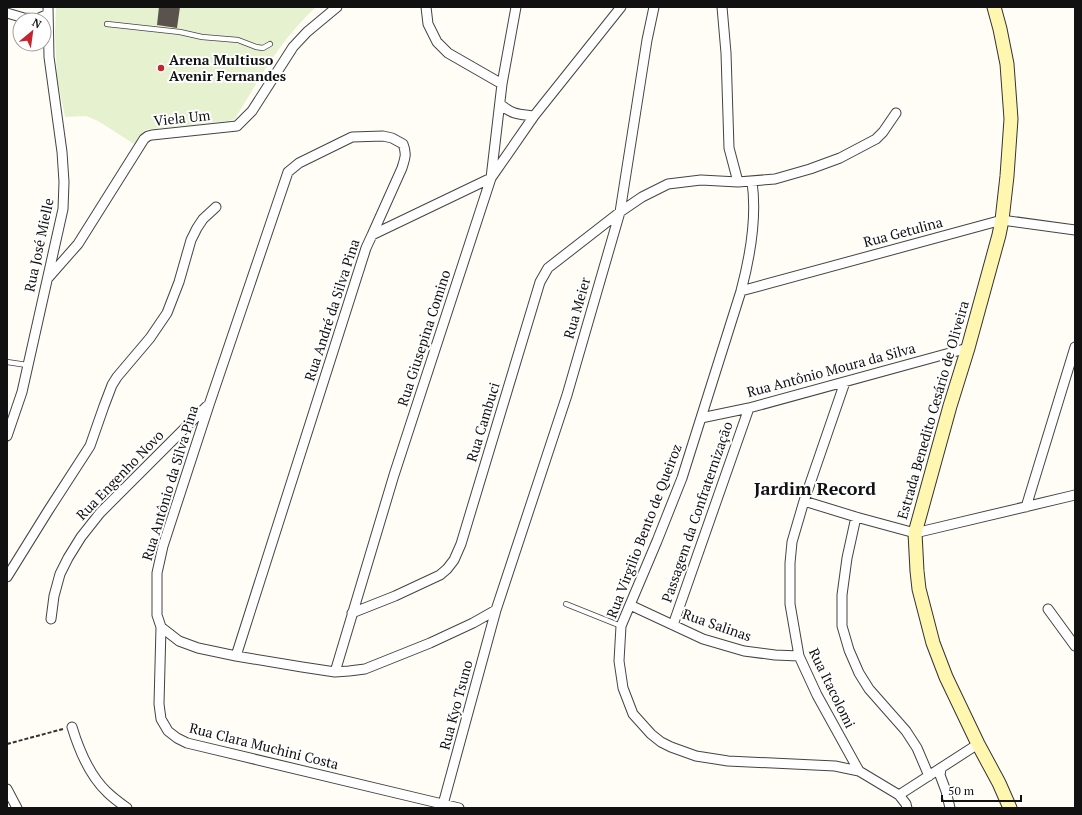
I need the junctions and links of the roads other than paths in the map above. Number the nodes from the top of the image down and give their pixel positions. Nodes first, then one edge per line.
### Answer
1 (337, 7) edge
2 (426, 7) edge
3 (516, 7) edge
4 (620, 7) edge
5 (654, 7) edge
6 (722, 7) edge
7 (994, 7) edge
8 (48, 11) edge
9 (7, 13) edge
10 (107, 24) dead end
11 (270, 44) dead end
12 (502, 84) junction
13 (500, 104) junction
14 (896, 113) dead end
15 (534, 116) junction
16 (491, 178) junction
17 (738, 182) junction
18 (752, 182) junction
19 (216, 207) dead end
20 (620, 212) junction
21 (1002, 220) junction
22 (1075, 230) edge
23 (372, 235) junction
24 (47, 278) junction
25 (741, 291) junction
26 (1075, 347) edge
27 (968, 348) junction
28 (7, 362) edge
29 (27, 365) junction
30 (845, 382) junction
31 (209, 405) junction
32 (749, 408) junction
33 (701, 418) junction
34 (7, 436) edge
35 (1075, 496) edge
36 (804, 501) junction
37 (1026, 507) junction
38 (856, 517) junction
39 (915, 533) junction
40 (7, 577) edge
41 (566, 604) dead end
42 (630, 605) junction
43 (1048, 609) dead end
44 (496, 610) junction
45 (352, 613) junction
46 (51, 619) dead end
47 (673, 625) junction
48 (621, 626) junction
49 (161, 627) junction
50 (1075, 646) edge
51 (236, 656) junction
52 (799, 656) junction
53 (335, 672) junction
54 (72, 727) road end
55 (978, 744) junction
56 (940, 769) junction
57 (859, 771) junction
58 (929, 776) junction
59 (7, 789) edge
60 (899, 795) junction
61 (443, 806) edge
62 (17, 808) edge
63 (127, 808) edge
64 (460, 808) edge
65 (907, 808) edge
66 (950, 808) edge
67 (1010, 808) edge

1 - 24 street, Viela Um
2 - 12 street
3 - 12 street, Rua Giusepina Comino
4 - 15 street, Rua André da Silva Pina
5 - 20 street, Rua Meier
6 - 17 street
7 - 21 main road, Estrada Benedito Cesário de Oliveira
8 - 9 street
8 - 24 street, Rua José Mielle
10 - 11 lane
12 - 13 street, Rua Giusepina Comino
13 - 15 street
13 - 16 street, Rua Giusepina Comino
14 - 18 street, Rua Cambuci
15 - 16 street, Rua André da Silva Pina
16 - 23 street, Rua André da Silva Pina
16 - 45 street, Rua Giusepina Comino
17 - 18 street, Rua Cambuci
17 - 20 street, Rua Cambuci
18 - 25 street, Rua Virgilio Bento de Queiroz
19 - 40 street
20 - 44 street, Rua Meier
20 - 45 street, Rua Cambuci
21 - 22 street, Rua Getulina
21 - 25 street, Rua Getulina
21 - 27 main road, Estrada Benedito Cesário de Oliveira
23 - 31 street, Rua Antônio da Silva Pina
23 - 51 street, Rua André da Silva Pina
24 - 29 street, Rua José Mielle
25 - 33 street, Rua Virgilio Bento de Queiroz
26 - 37 street
27 - 30 street, Rua Antônio Moura da Silva
27 - 39 main road, Estrada Benedito Cesário de Oliveira
28 - 29 lane
29 - 34 street, Rua José Mielle
30 - 32 street, Rua Antônio Moura da Silva
30 - 36 street, Rua Itacolomi
31 - 46 street, Rua Engenho Novo
31 - 49 street, Rua Antônio da Silva Pina
32 - 33 street, Rua Antônio Moura da Silva
32 - 47 street, Passagem da Confraternização
33 - 42 street, Rua Virgilio Bento de Queiroz
35 - 37 street
36 - 38 street
36 - 52 street, Rua Itacolomi
37 - 39 street
38 - 39 street
38 - 58 street
39 - 55 main road, Estrada Benedito Cesário de Oliveira
41 - 48 lane
42 - 47 street, Rua Salinas
42 - 48 street, Rua Virgilio Bento de Queiroz
43 - 50 street
44 - 53 street
44 - 61 street, Rua Kyo Tsuno
45 - 53 street, Rua Giusepina Comino
47 - 52 street, Rua Salinas
48 - 57 street, Rua Virgilio Bento de Queiroz
49 - 51 street
49 - 61 street, Rua Clara Muchini Costa
51 - 53 street
52 - 57 street, Rua Itacolomi
54 - 63 street
55 - 56 street
55 - 67 main road, Estrada Benedito Cesário de Oliveira
56 - 58 street
56 - 66 street
57 - 60 street, Rua Virgilio Bento de Queiroz
58 - 60 street
59 - 62 street
60 - 65 street, Rua Virgilio Bento de Queiroz
61 - 64 street, Rua Clara Muchini Costa

